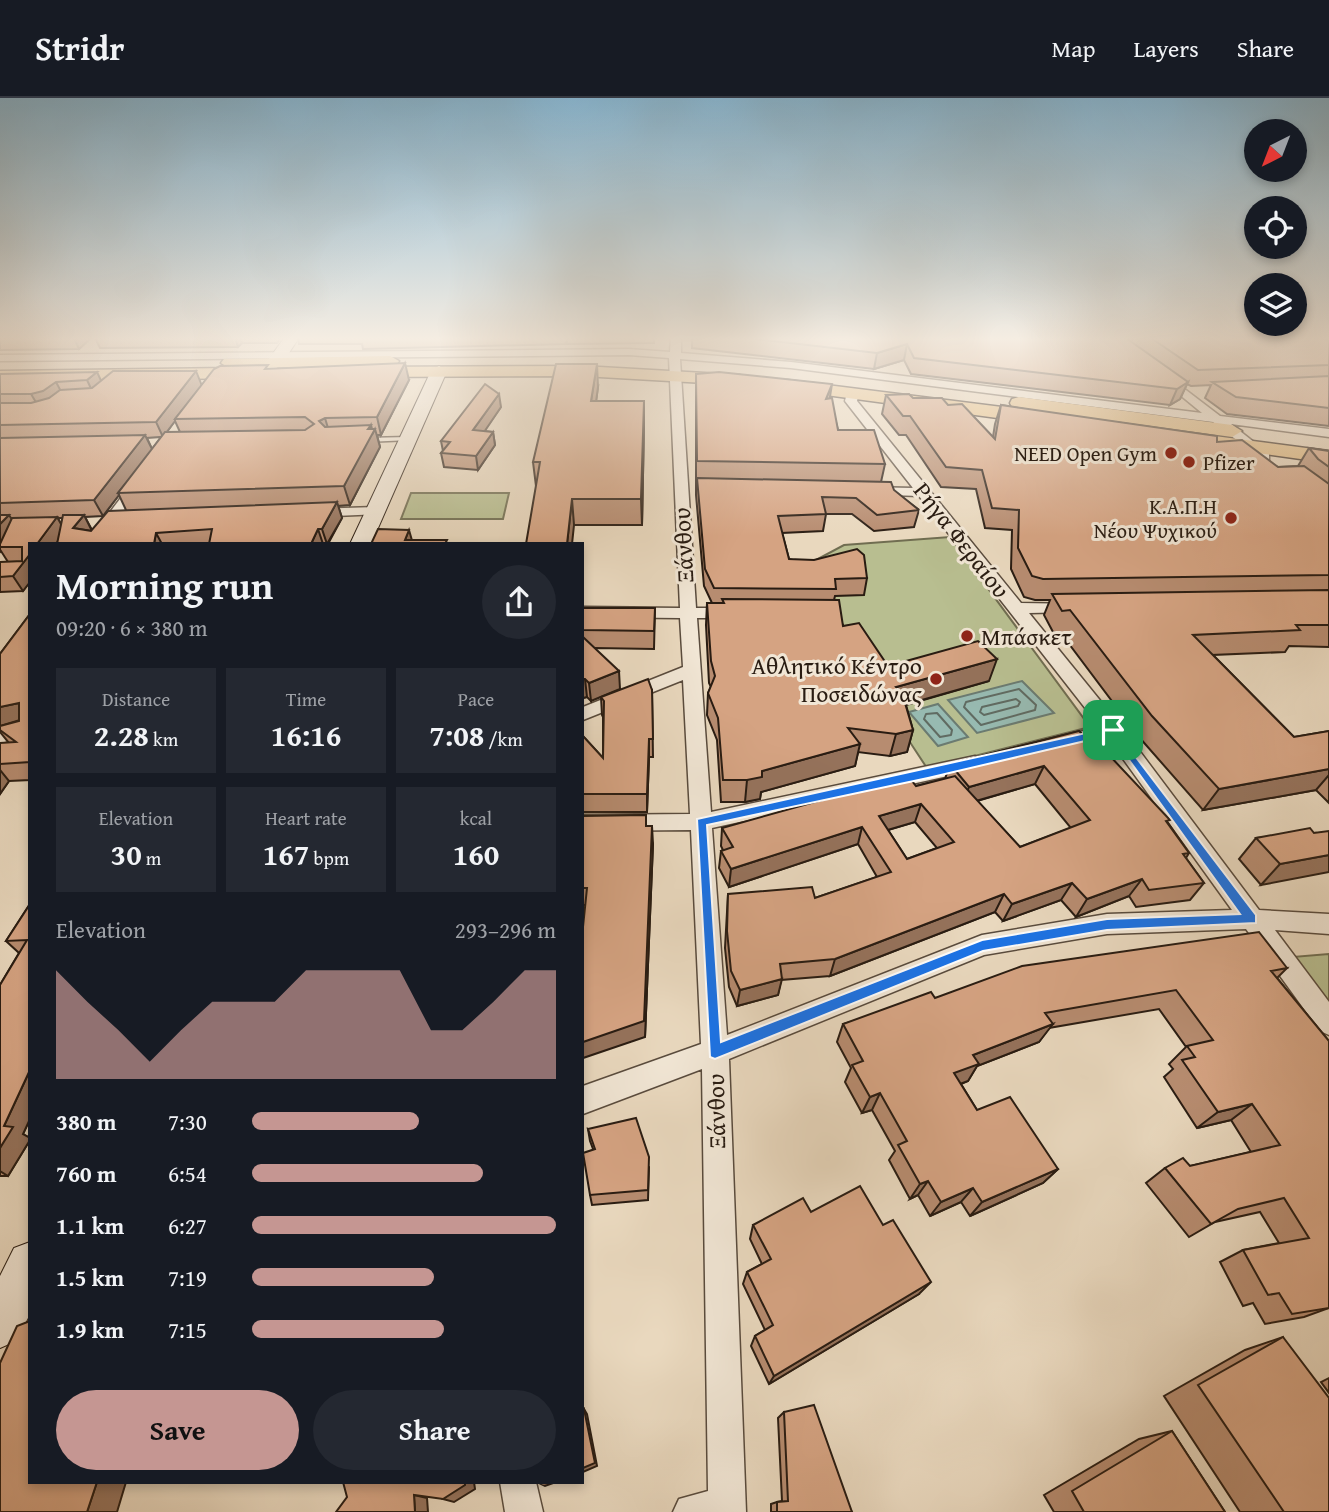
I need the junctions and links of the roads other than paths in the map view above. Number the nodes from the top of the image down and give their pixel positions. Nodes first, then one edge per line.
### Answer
1 (425, 404) edge
2 (679, 404) edge
3 (854, 404) edge
4 (941, 404) edge
5 (1081, 404) edge
6 (1201, 404) edge
7 (1225, 425) junction
8 (1329, 433) edge
9 (408, 439) junction
10 (357, 440) edge
11 (1329, 445) edge
12 (1249, 446) junction
13 (1329, 457) edge
14 (1272, 463) edge
15 (152, 465) edge
16 (857, 491) edge
17 (925, 492) junction
18 (376, 511) junction
19 (292, 514) edge
20 (115, 521) junction
21 (82, 524) edge
22 (95, 542) edge
23 (361, 542) edge
24 (1097, 606) edge
25 (1015, 608) junction
26 (584, 612) edge
27 (686, 613) junction
28 (755, 613) edge
29 (691, 670) junction
30 (584, 714) edge
31 (28, 730) edge
32 (1113, 730) junction
33 (0, 736) edge
34 (1034, 749) edge
35 (994, 759) edge
36 (701, 822) junction
37 (584, 823) edge
38 (1251, 919) junction
39 (1329, 924) edge
40 (1329, 1023) edge
41 (715, 1052) junction
42 (584, 1100) edge
43 (28, 1268) edge
44 (0, 1325) edge
45 (518, 1484) edge
46 (716, 1510) edge
47 (524, 1512) edge

1 - 9 street
2 - 27 street, Ξάνθου
3 - 17 street, Ρήγα Φεραίου
4 - 12 main road
5 - 7 main road
6 - 7 street
7 - 8 street
7 - 11 main road
7 - 12 street
9 - 10 lane
9 - 18 street
12 - 13 main road
12 - 14 street
15 - 20 street
16 - 17 street
17 - 25 street, Ρήγα Φεραίου
18 - 19 street
18 - 23 street
20 - 21 street
20 - 22 street
24 - 25 street
25 - 32 street, Ρήγα Φεραίου
26 - 27 street
27 - 28 street
27 - 29 street, Ξάνθου
29 - 30 street
29 - 36 street, Ξάνθου
31 - 33 street
32 - 34 street
32 - 38 street, Ρήγα Φεραίου
35 - 36 street
36 - 37 street
36 - 41 street, Ξάνθου
38 - 39 street
38 - 40 street, Ρήγα Φεραίου
38 - 41 street
41 - 42 street
41 - 46 street, Ξάνθου
43 - 44 street
45 - 47 street

